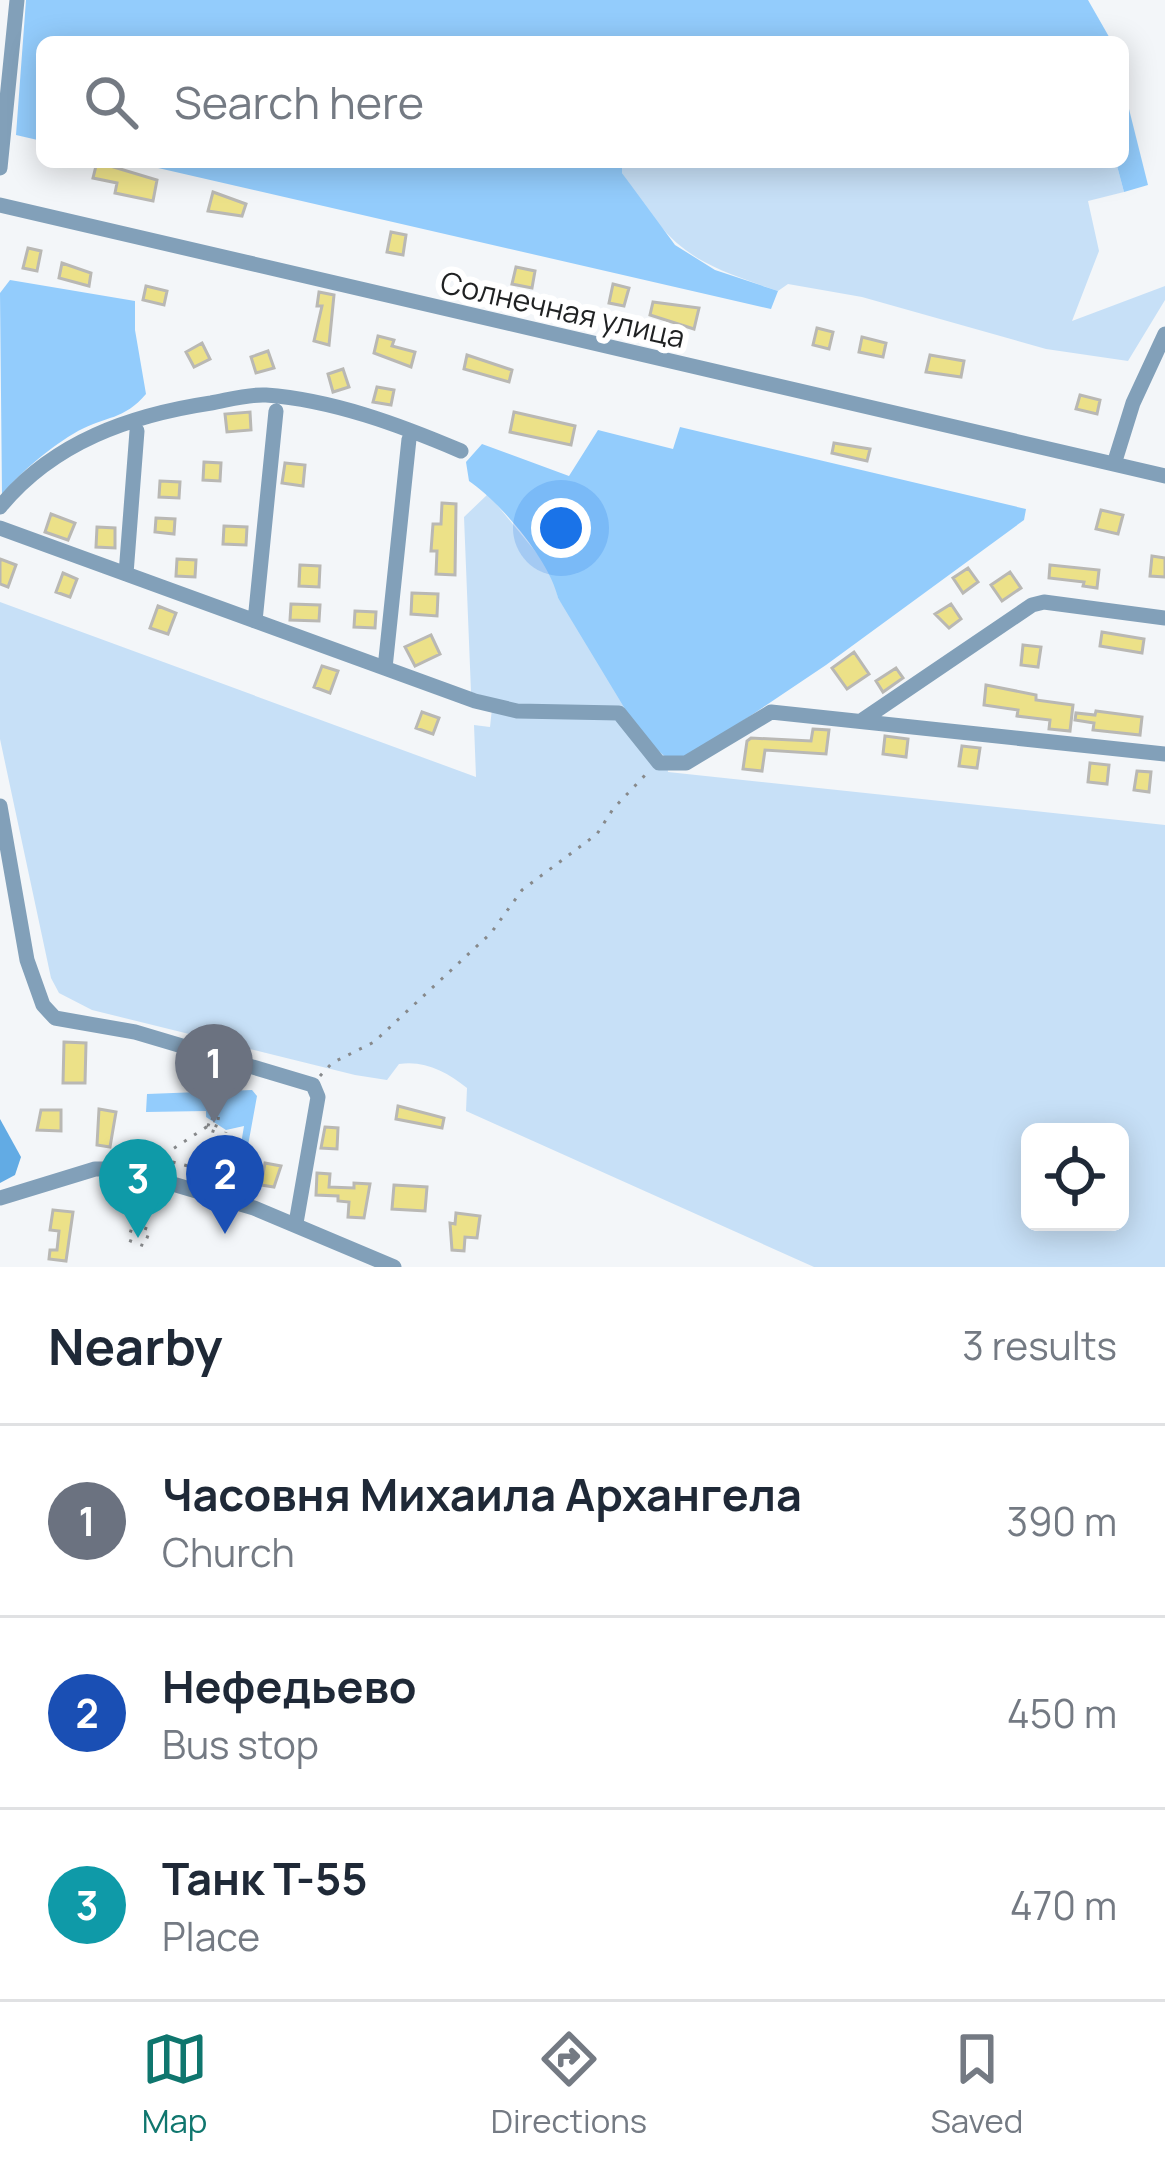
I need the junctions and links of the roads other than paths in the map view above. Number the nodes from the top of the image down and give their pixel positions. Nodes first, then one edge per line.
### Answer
1 (12, 5) edge
2 (4, 86) edge
3 (0, 168) edge
4 (0, 206) edge
5 (1165, 334) edge
6 (276, 411) dead end
7 (137, 431) dead end
8 (409, 439) dead end
9 (461, 451) dead end
10 (1114, 464) junction
11 (1165, 476) edge
12 (0, 507) edge
13 (0, 528) edge
14 (126, 574) junction
15 (1165, 618) edge
16 (255, 621) junction
17 (386, 668) junction
18 (861, 721) junction
19 (1165, 754) edge
20 (0, 806) edge
21 (0, 1198) edge
22 (296, 1223) junction
23 (394, 1267) edge

1 - 2 street
2 - 3 street
4 - 10 street, Солнечная улица
5 - 10 street
6 - 16 street
7 - 14 street
8 - 17 street
9 - 12 street
10 - 11 street, Солнечная улица
13 - 14 street
14 - 16 street
15 - 18 street
16 - 17 street
17 - 18 street
18 - 19 street
20 - 22 street
21 - 22 street
22 - 23 street

